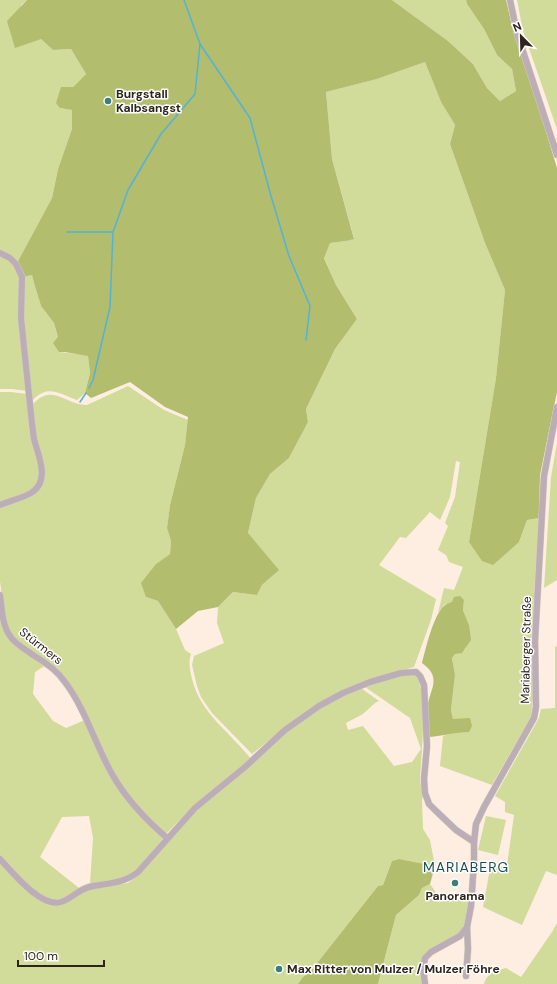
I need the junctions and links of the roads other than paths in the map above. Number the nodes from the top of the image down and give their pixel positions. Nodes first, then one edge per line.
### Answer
1 (510, 0) edge
2 (557, 155) edge
3 (0, 254) edge
4 (557, 407) edge
5 (0, 505) edge
6 (0, 595) edge
7 (166, 838) junction
8 (474, 842) junction
9 (0, 859) edge
10 (467, 927) junction
11 (466, 976) dead end
12 (425, 984) edge

1 - 2 street
3 - 5 street
4 - 8 street, Mariaberger Straße
6 - 7 street, Stürmers
7 - 8 street
7 - 9 street
8 - 10 street, Mariaberger Straße
10 - 11 street, Mariaberger Straße
10 - 12 street

